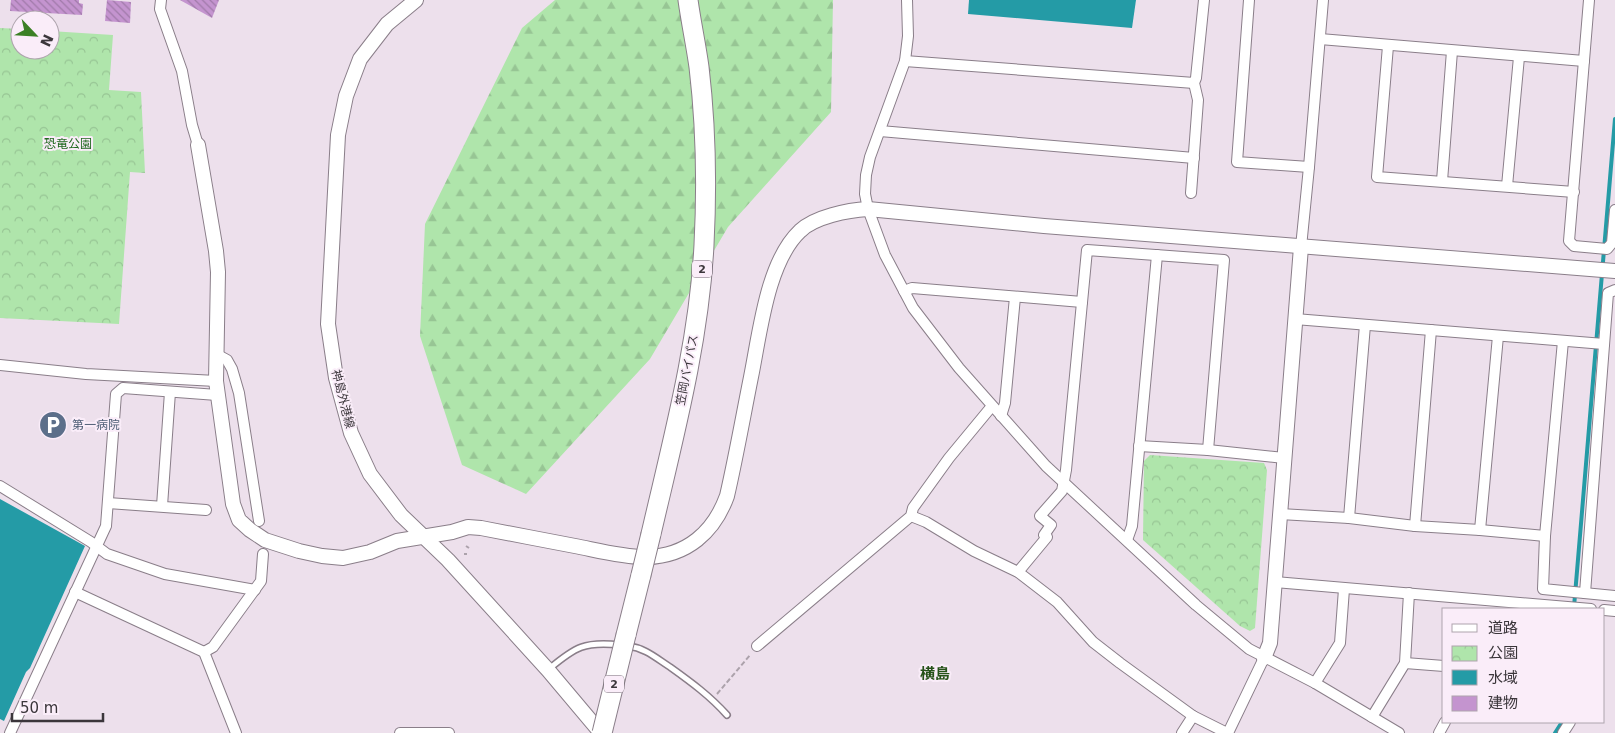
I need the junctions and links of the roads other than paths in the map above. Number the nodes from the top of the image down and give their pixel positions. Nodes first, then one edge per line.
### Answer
1 (161, 0) edge
2 (416, 0) edge
3 (688, 0) edge
4 (907, 0) edge
5 (1204, 0) edge
6 (1249, 0) edge
7 (1323, 0) edge
8 (1589, 0) edge
9 (1320, 40) junction
10 (1388, 46) junction
11 (1452, 52) junction
12 (1519, 57) junction
13 (905, 61) junction
14 (1584, 61) junction
15 (1194, 82) junction
16 (880, 131) junction
17 (198, 145) joint
18 (1194, 158) junction
19 (1309, 167) junction
20 (1442, 181) junction
21 (1507, 186) junction
22 (1574, 192) junction
23 (1191, 193) dead end
24 (868, 209) junction
25 (1615, 210) edge
26 (1301, 247) junction
27 (1157, 255) junction
28 (1615, 271) edge
29 (1615, 290) edge
30 (904, 291) junction
31 (1014, 297) junction
32 (1082, 302) junction
33 (1296, 319) junction
34 (1365, 324) junction
35 (1431, 330) junction
36 (1498, 336) junction
37 (1563, 341) junction
38 (1604, 344) junction
39 (216, 354) junction
40 (0, 365) edge
41 (216, 388) junction
42 (170, 392) junction
43 (992, 406) junction
44 (1002, 416) junction
45 (1139, 446) junction
46 (1208, 450) junction
47 (1284, 458) junction
48 (1064, 482) junction
49 (0, 486) edge
50 (108, 503) junction
51 (162, 506) junction
52 (206, 510) dead end
53 (1280, 514) junction
54 (911, 516) junction
55 (1349, 518) junction
56 (259, 521) dead end
57 (1415, 526) junction
58 (1480, 530) junction
59 (1545, 536) junction
60 (425, 537) junction
61 (1127, 540) junction
62 (97, 546) junction
63 (263, 554) dead end
64 (1018, 572) junction
65 (1275, 582) junction
66 (1344, 589) junction
67 (255, 590) junction
68 (75, 592) junction
69 (1409, 593) junction
70 (1584, 593) junction
71 (1615, 596) edge
72 (1571, 608) edge
73 (757, 646) road end
74 (204, 652) junction
75 (1264, 658) junction
76 (1405, 663) junction
77 (1442, 666) edge
78 (548, 670) junction
79 (1315, 683) junction
80 (727, 715) dead end
81 (1193, 716) junction
82 (1372, 717) junction
83 (10, 733) edge
84 (236, 733) edge
85 (400, 733) edge
86 (449, 733) edge
87 (602, 733) edge
88 (1182, 733) edge
89 (1227, 733) edge
90 (1399, 733) edge

1 - 17 street
2 - 60 street, 神島外港線
3 - 87 highway, 笠岡バイパス / 2, bridge
4 - 13 street
5 - 15 street
6 - 19 street
7 - 9 street
8 - 14 street
9 - 10 street
9 - 19 street
10 - 11 street
10 - 20 street
11 - 12 street
11 - 20 street
12 - 14 street
12 - 21 street
13 - 15 street
13 - 16 street
14 - 22 street
15 - 18 street
16 - 18 street
16 - 24 street
17 - 39 street
18 - 23 street
19 - 26 street
20 - 21 street
21 - 22 street
22 - 25 street
24 - 26 street
24 - 30 street
24 - 60 street
26 - 28 street
26 - 33 street
27 - 32 street
27 - 45 street
27 - 46 street
29 - 38 street
30 - 31 street
30 - 43 street
31 - 32 street
31 - 44 street
32 - 48 street
33 - 34 street
33 - 47 street
34 - 35 street
34 - 55 street
35 - 36 street
35 - 57 street
36 - 37 street
36 - 58 street
37 - 38 street
37 - 59 street
38 - 70 street
39 - 41 street
39 - 56 street
40 - 41 street
41 - 42 street
41 - 60 street
42 - 50 street
42 - 51 street
43 - 44 street
43 - 54 street
44 - 48 street
45 - 46 street
45 - 61 street
46 - 47 street
47 - 53 street
48 - 61 street
48 - 64 street
49 - 62 street
50 - 51 street
50 - 62 street
51 - 52 street
53 - 55 street
53 - 65 street
54 - 64 street
54 - 73 street
55 - 57 street
57 - 58 street
58 - 59 street
59 - 70 street
60 - 78 street, 神島外港線
61 - 75 street
62 - 67 street
62 - 68 street
63 - 67 street
64 - 81 street
65 - 66 street
65 - 75 street
66 - 69 street
66 - 79 street
67 - 74 street
68 - 74 street
68 - 83 street
69 - 72 street
69 - 76 street
70 - 71 street
74 - 84 street
75 - 79 street
75 - 89 street
76 - 77 street
76 - 82 street
78 - 80 lane
78 - 87 street, 神島外港線
79 - 82 street
81 - 88 street
81 - 89 street
82 - 90 street
85 - 86 street

